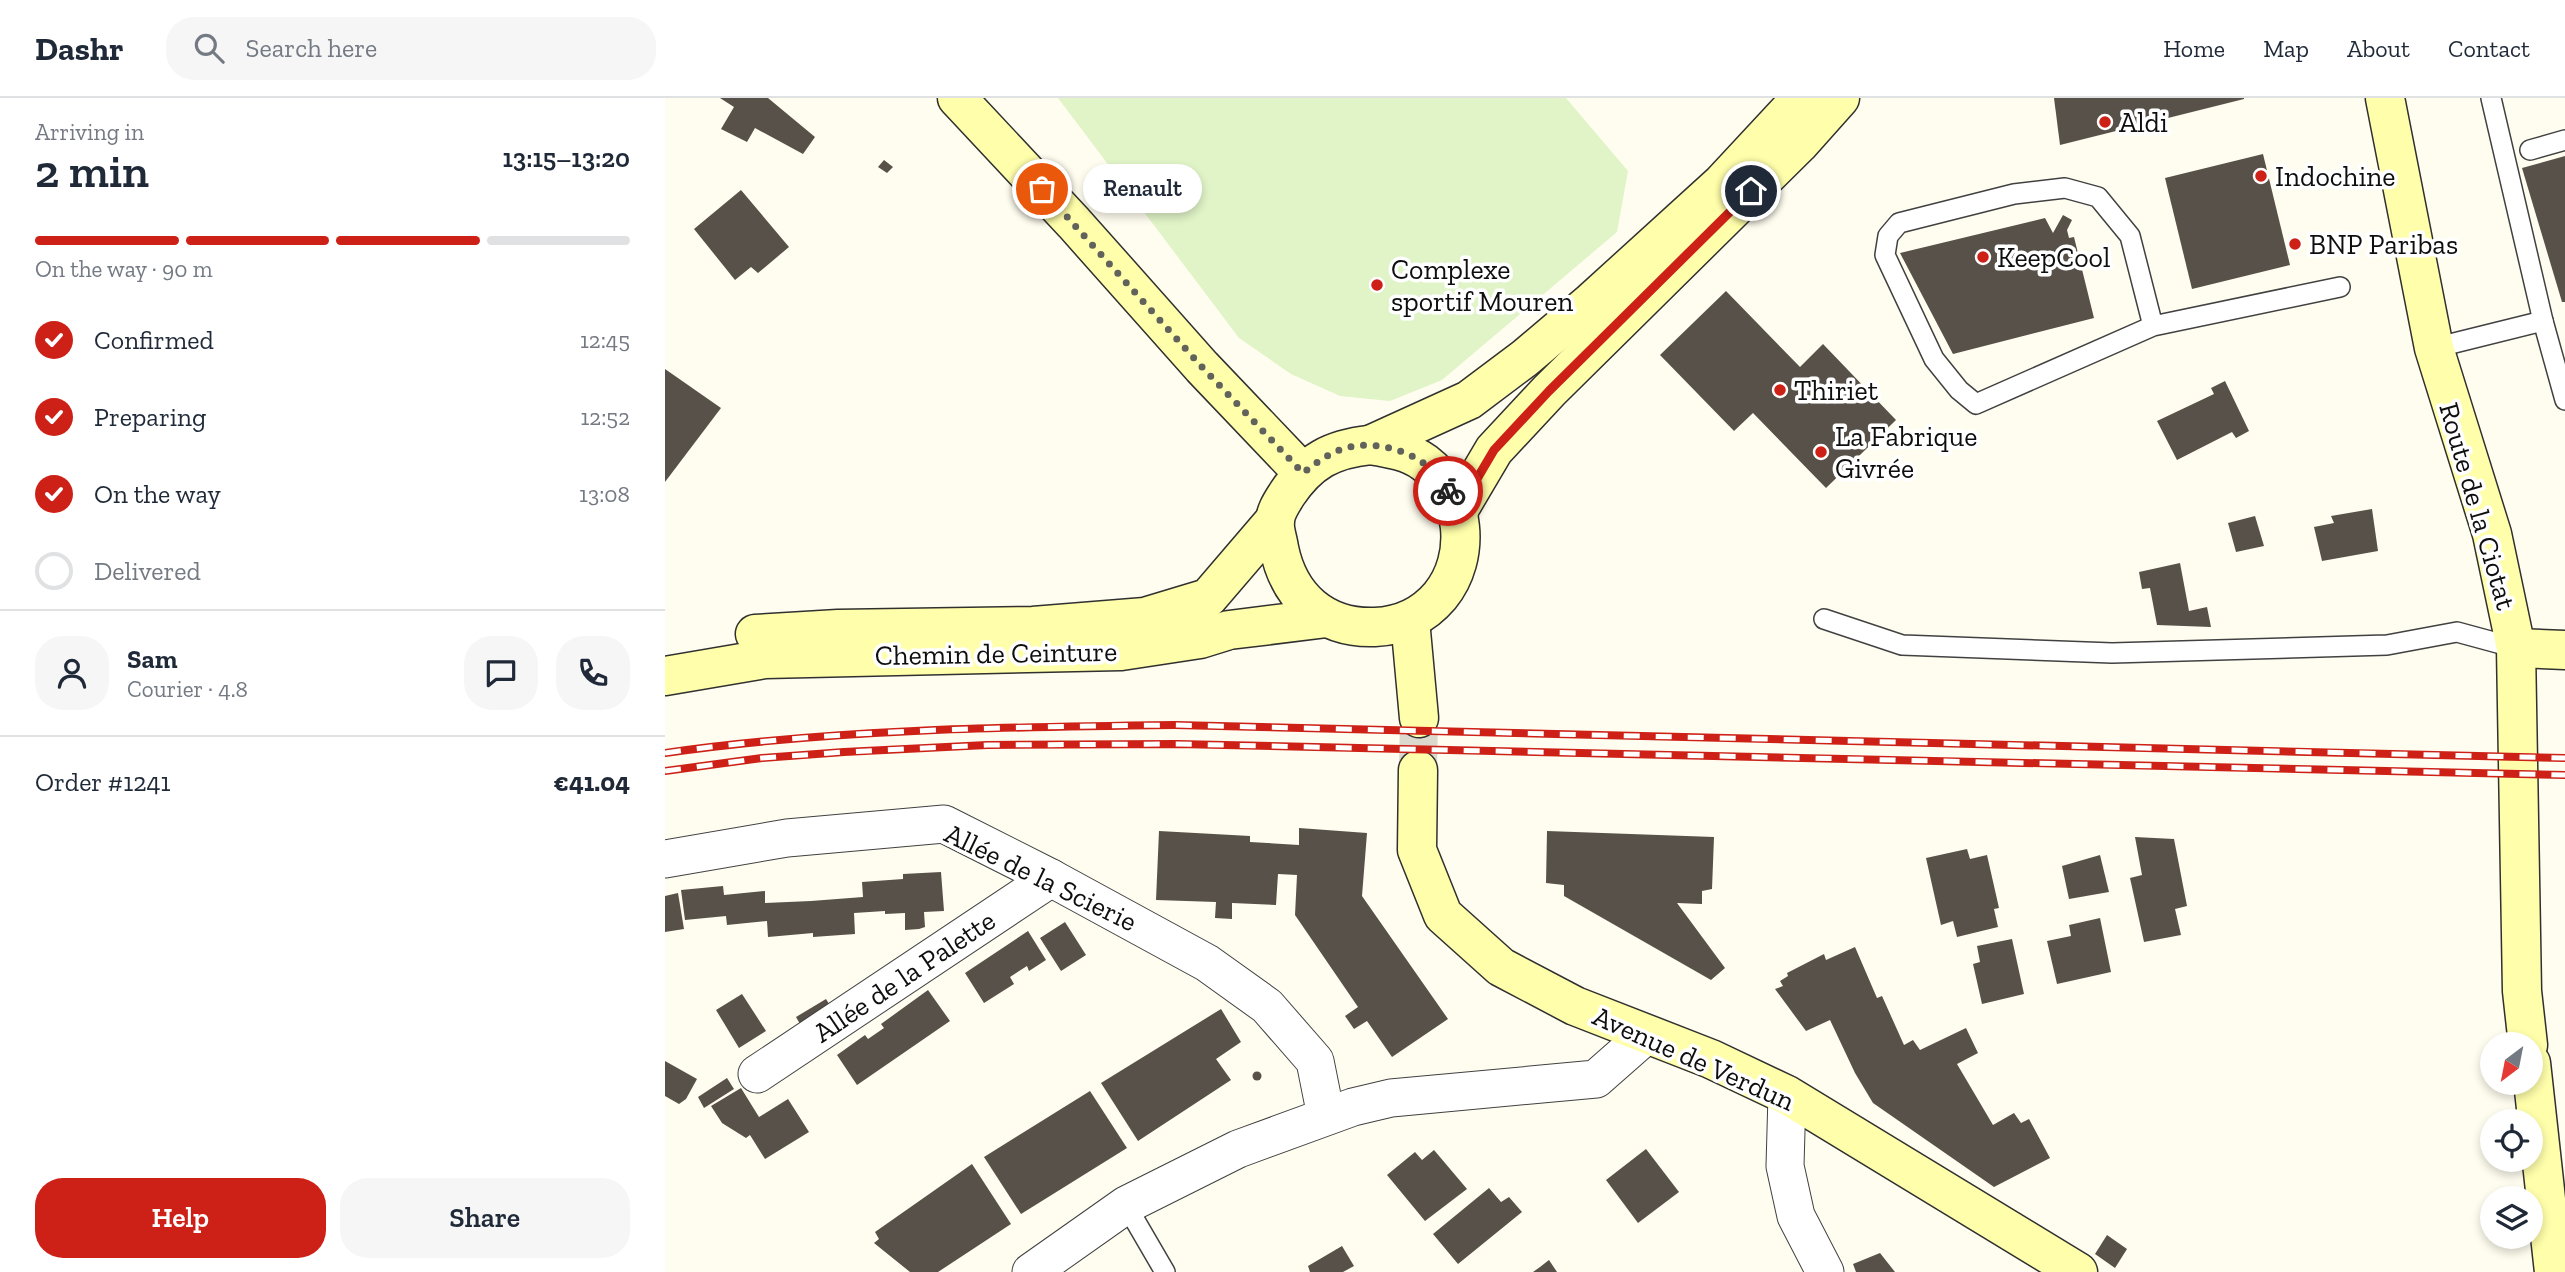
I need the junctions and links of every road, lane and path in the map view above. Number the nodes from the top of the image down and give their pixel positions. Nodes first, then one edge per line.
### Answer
1 (957, 98) edge
2 (1801, 98) edge
3 (1840, 98) edge
4 (2385, 98) edge
5 (2491, 98) edge
6 (2565, 140) edge
7 (2530, 150) dead end
8 (2340, 287) dead end
9 (2543, 321) junction
10 (2153, 326) junction
11 (2434, 348) junction
12 (2565, 400) edge
13 (1370, 445) junction
14 (1303, 473) junction
15 (1458, 511) junction
16 (1274, 521) junction
17 (1327, 618) junction
18 (1824, 619) dead end
19 (1410, 620) junction
20 (2516, 648) junction
21 (665, 650) edge
22 (2565, 650) edge
23 (665, 676) edge
24 (1419, 718) tunnel mouth
25 (1418, 770) tunnel mouth
26 (665, 859) edge
27 (1051, 878) junction
28 (2527, 1032) edge
29 (1646, 1035) junction
30 (757, 1074) dead end
31 (1787, 1096) junction
32 (2535, 1096) edge
33 (1326, 1116) junction
34 (1126, 1205) junction
35 (2558, 1268) edge
36 (1031, 1272) edge
37 (1165, 1272) edge
38 (1825, 1272) edge
39 (2078, 1272) edge

1 - 14 main road
2 - 13 main road
3 - 15 main road
4 - 11 main road, Route de la Ciotat
5 - 9 lane
6 - 7 lane
8 - 10 lane
9 - 11 lane
9 - 12 lane
10 - 10 lane
11 - 20 main road, Route de la Ciotat
13 - 14 main road
13 - 15 main road
14 - 16 main road
15 - 19 main road
16 - 17 main road
16 - 21 main road, Chemin de Ceinture
17 - 19 main road
17 - 23 main road, Chemin de Ceinture
18 - 20 lane
19 - 24 main road
20 - 22 main road
20 - 28 main road, Route de la Ciotat
25 - 29 main road, Avenue de Verdun
26 - 27 street, Allée de la Scierie
27 - 30 street, Allée de la Palette
27 - 33 street, Allée de la Scierie
29 - 31 main road, Avenue de Verdun
29 - 33 street
31 - 38 street
31 - 39 main road, Avenue de Verdun
32 - 35 main road
33 - 34 street
34 - 36 street
34 - 37 lane

